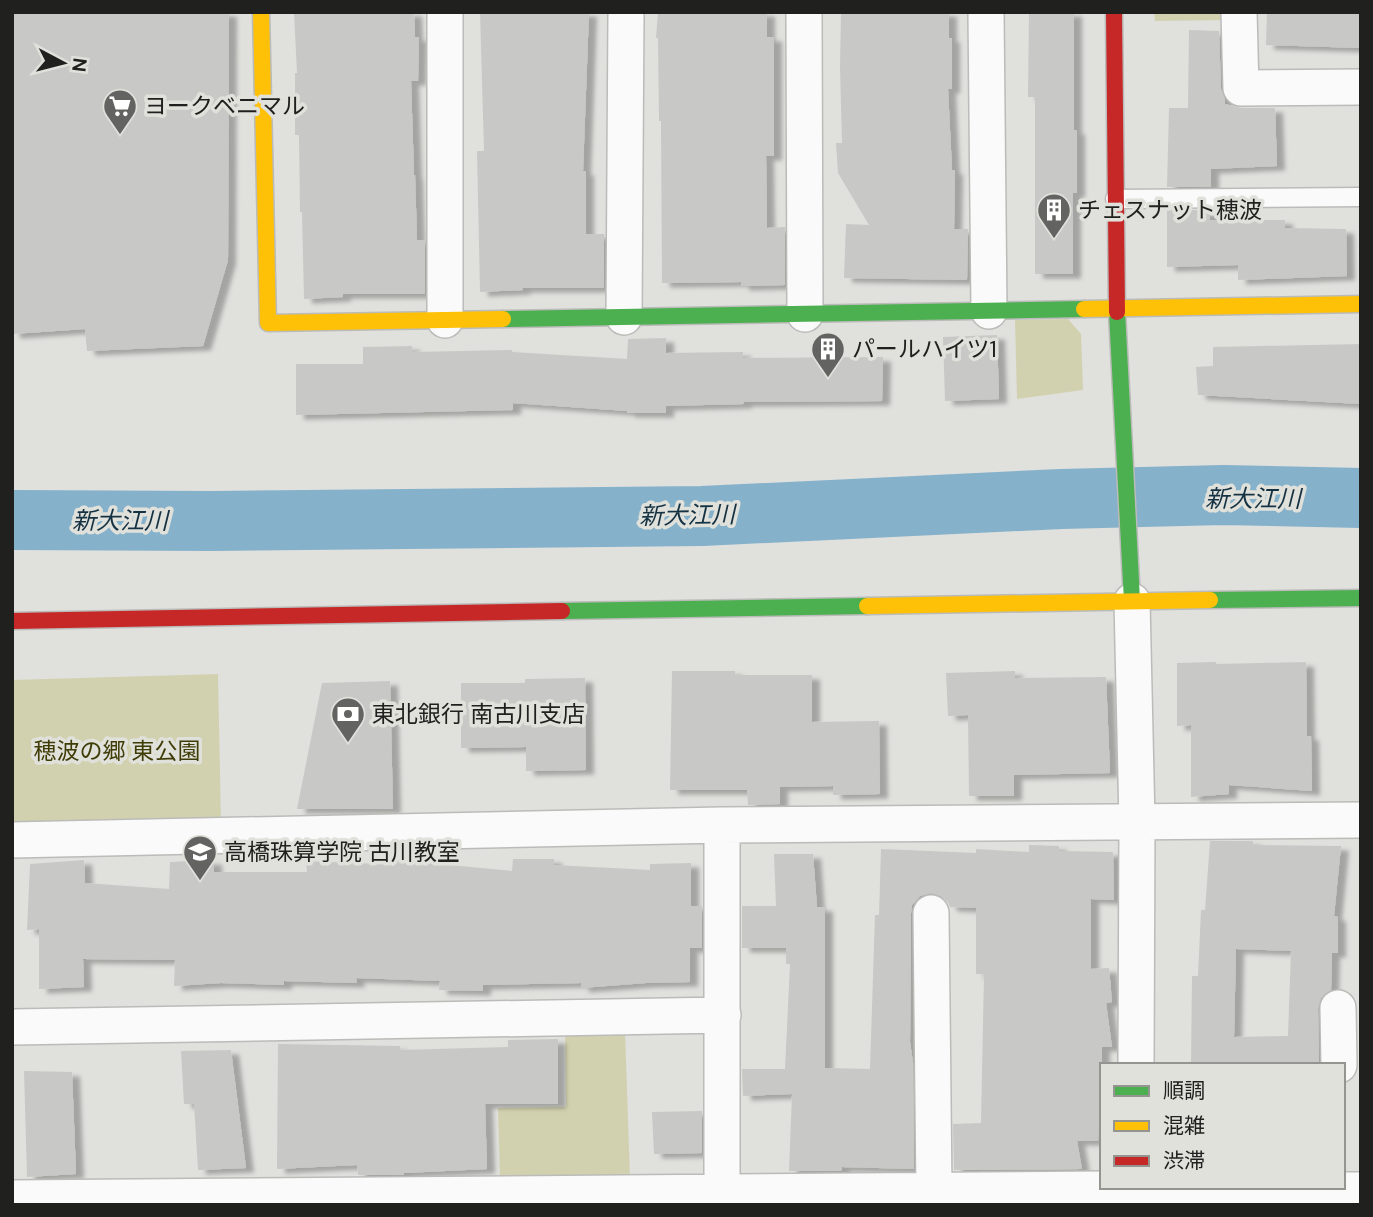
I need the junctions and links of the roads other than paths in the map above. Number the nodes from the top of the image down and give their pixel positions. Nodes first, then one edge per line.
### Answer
1 (261, 12) edge
2 (445, 12) edge
3 (626, 12) edge
4 (804, 12) edge
5 (986, 12) edge
6 (1114, 12) edge
7 (1239, 12) edge
8 (1361, 87) edge
9 (1361, 197) edge
10 (1115, 199) junction
11 (1361, 304) edge
12 (1117, 307) junction
13 (989, 311) junction
14 (805, 314) junction
15 (624, 317) junction
16 (445, 320) junction
17 (1361, 598) edge
18 (1132, 601) junction
19 (12, 621) edge
20 (1361, 820) edge
21 (1137, 822) junction
22 (722, 825) junction
23 (12, 840) edge
24 (931, 914) dead end
25 (1338, 1008) dead end
26 (723, 1015) junction
27 (12, 1027) edge
28 (1136, 1063) edge
29 (1339, 1063) edge
30 (1347, 1189) edge
31 (1135, 1194) edge
32 (738, 1196) edge
33 (12, 1198) edge
34 (935, 1198) edge
35 (553, 1199) edge
36 (265, 1200) edge
37 (369, 1200) edge
38 (60, 1201) edge

1 - 16 street
2 - 16 street
3 - 15 street
4 - 14 street
5 - 13 street
6 - 10 street
7 - 8 street
9 - 10 lane
10 - 12 street
11 - 12 street
12 - 13 street
12 - 18 street
13 - 14 street
14 - 15 street
15 - 16 street
17 - 18 street
18 - 19 street
18 - 21 street
20 - 21 street
21 - 22 street
21 - 28 street
22 - 23 street
22 - 26 street
24 - 34 street
25 - 29 street
26 - 27 street
26 - 32 street
30 - 31 street
31 - 34 street
32 - 34 street
32 - 35 street
33 - 38 street
35 - 37 street
36 - 37 street
36 - 38 street

